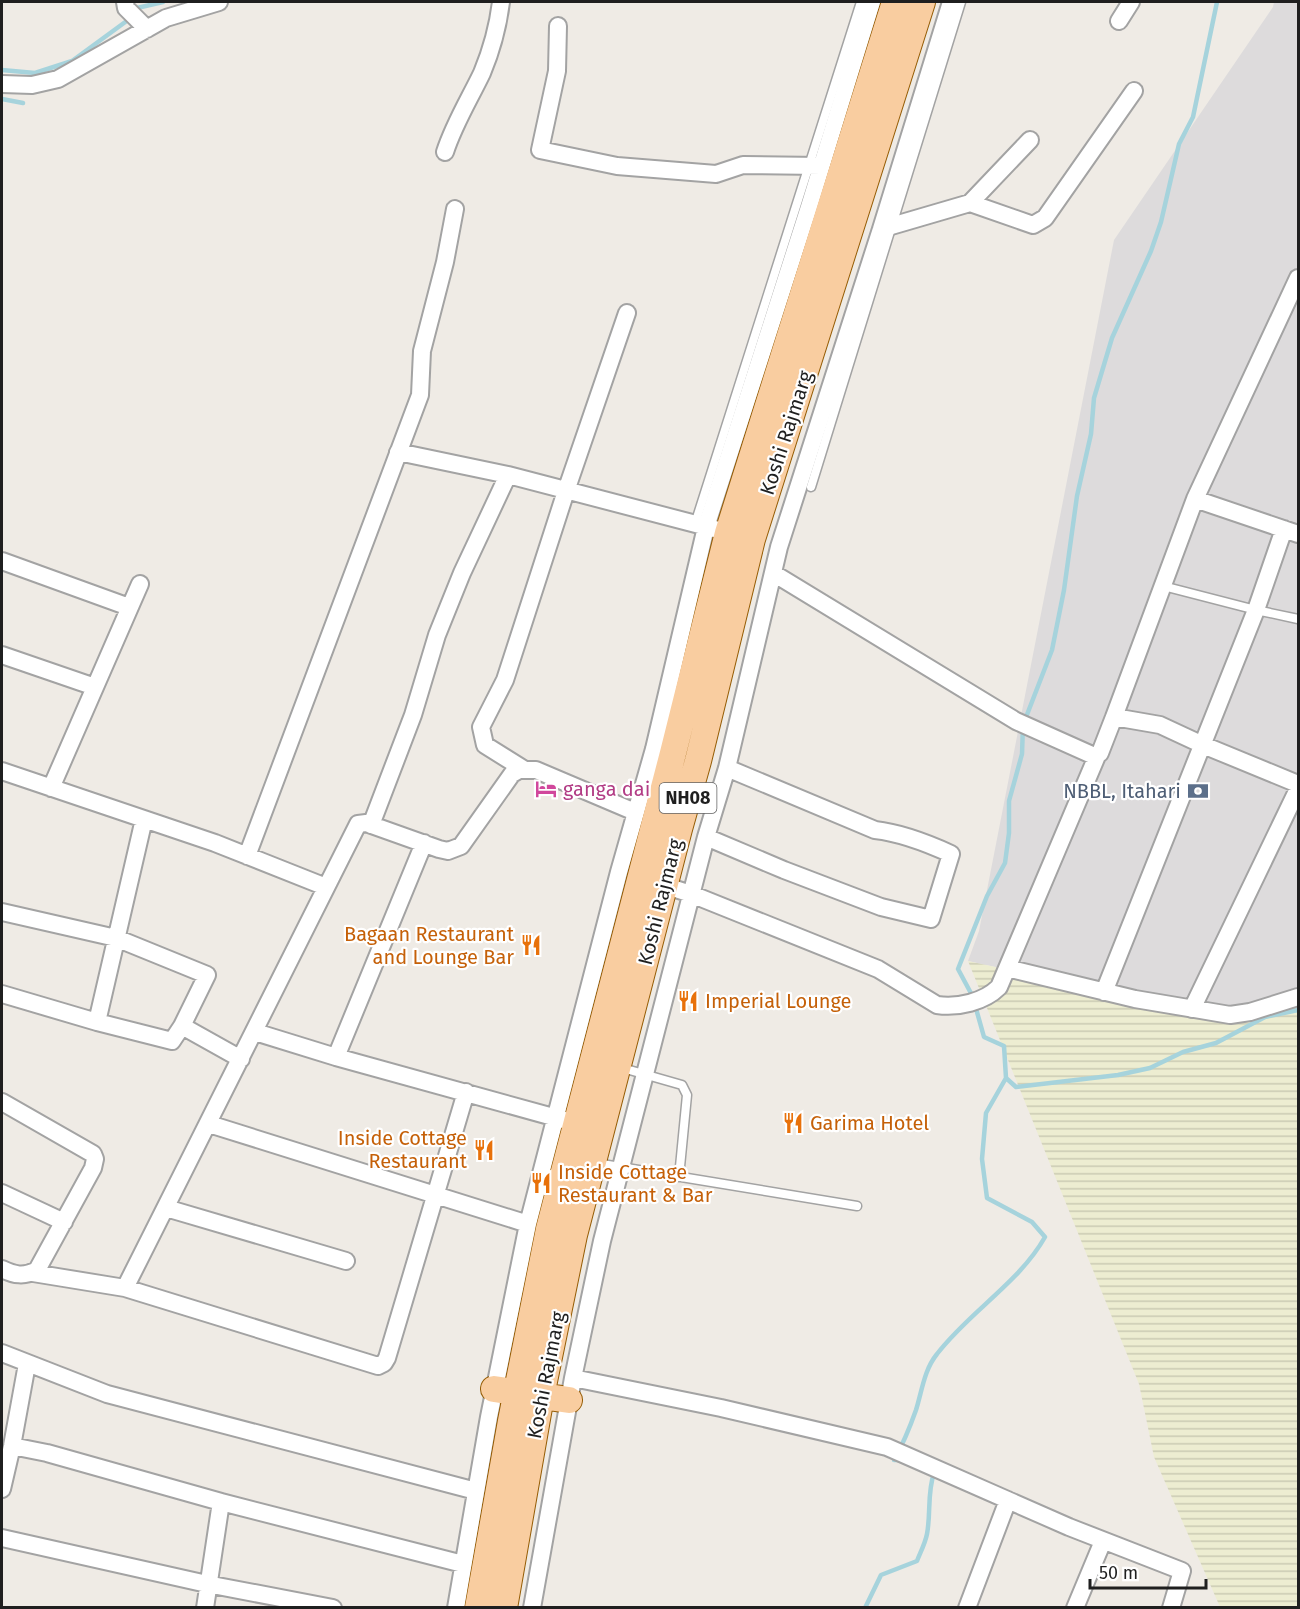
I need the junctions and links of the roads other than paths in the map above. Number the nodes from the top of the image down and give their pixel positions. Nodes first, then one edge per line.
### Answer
1 (125, 2) edge
2 (219, 2) edge
3 (501, 2) edge
4 (861, 2) edge
5 (872, 2) edge
6 (895, 2) edge
7 (922, 2) edge
8 (951, 2) edge
9 (961, 2) edge
10 (1131, 2) edge
11 (1119, 21) dead end
12 (558, 26) dead end
13 (147, 29) junction
14 (2, 84) edge
15 (1134, 91) dead end
16 (1030, 141) dead end
17 (445, 152) dead end
18 (816, 166) junction
19 (970, 203) junction
20 (455, 209) dead end
21 (887, 227) junction
22 (1299, 278) edge
23 (627, 313) dead end
24 (398, 452) junction
25 (508, 476) junction
26 (811, 487) dead end
27 (566, 491) junction
28 (1195, 499) junction
29 (710, 528) junction
30 (1291, 532) edge
31 (752, 539) junction
32 (779, 547) junction
33 (2, 561) edge
34 (772, 573) junction
35 (140, 584) dead end
36 (1163, 586) junction
37 (129, 607) junction
38 (1256, 610) junction
39 (1299, 619) edge
40 (2, 655) edge
41 (95, 687) junction
42 (1114, 717) junction
43 (1203, 745) junction
44 (1096, 756) junction
45 (727, 768) junction
46 (525, 770) junction
47 (2, 771) edge
48 (1299, 784) edge
49 (51, 788) junction
50 (1299, 789) edge
51 (635, 812) junction
52 (144, 819) junction
53 (371, 825) junction
54 (706, 837) junction
55 (424, 843) junction
56 (247, 856) junction
57 (630, 875) junction
58 (665, 886) junction
59 (326, 887) junction
60 (691, 894) junction
61 (2, 912) edge
62 (116, 938) junction
63 (1007, 968) junction
64 (1104, 992) junction
65 (2, 994) edge
66 (1299, 997) edge
67 (1192, 1009) junction
68 (97, 1022) junction
69 (182, 1026) junction
70 (255, 1032) junction
71 (336, 1057) junction
72 (241, 1059) junction
73 (606, 1063) junction
74 (645, 1075) junction
75 (466, 1092) junction
76 (2, 1102) edge
77 (566, 1120) junction
78 (208, 1124) junction
79 (593, 1162) junction
80 (621, 1167) junction
81 (680, 1177) junction
82 (2, 1193) edge
83 (436, 1195) junction
84 (857, 1206) dead end
85 (166, 1208) junction
86 (64, 1222) junction
87 (528, 1224) junction
88 (346, 1261) dead end
89 (2, 1269) edge
90 (33, 1273) junction
91 (125, 1288) junction
92 (2, 1353) edge
93 (27, 1364) junction
94 (571, 1389) junction
95 (505, 1390) junction
96 (541, 1396) junction
97 (8, 1443) edge
98 (2, 1489) edge
99 (476, 1491) junction
100 (1008, 1500) junction
101 (221, 1502) junction
102 (2, 1538) edge
103 (1103, 1541) junction
104 (464, 1564) junction
105 (207, 1584) junction
106 (521, 1606) edge
107 (205, 1608) edge
108 (333, 1608) edge
109 (456, 1608) edge
110 (478, 1608) edge
111 (967, 1608) edge
112 (1075, 1608) edge
113 (1171, 1608) edge

1 - 13 street
2 - 13 street
3 - 17 street
4 - 18 lane
5 - 18 street
6 - 29 main road, Koshi Rajmarg / NH08
7 - 31 main road, Koshi Rajmarg / NH08
8 - 21 street
9 - 21 lane
10 - 11 street
12 - 18 street
13 - 14 street
15 - 19 street
16 - 19 street
18 - 29 street
19 - 21 street
20 - 24 street
21 - 26 lane
21 - 32 street
22 - 28 street
23 - 27 street
24 - 25 street
24 - 56 street
25 - 27 street
25 - 53 street
27 - 29 street
27 - 46 street
28 - 30 street
28 - 36 street
29 - 31 street
29 - 51 street
29 - 57 main road, Koshi Rajmarg / NH08
30 - 38 street
31 - 32 street
31 - 58 main road, Koshi Rajmarg / NH08
32 - 34 street
33 - 37 street
34 - 44 street
34 - 45 street
35 - 37 street
36 - 38 lane
36 - 42 street
37 - 41 street
38 - 39 lane
38 - 43 street
40 - 41 street
41 - 49 street
42 - 43 street
42 - 44 street
43 - 48 street
43 - 64 street
44 - 63 street
45 - 54 street
45 - 54 street
46 - 51 street
46 - 55 street
47 - 49 street
49 - 52 street
50 - 67 street
51 - 57 street
52 - 56 street
52 - 62 street
53 - 55 street
53 - 59 street
54 - 60 street
55 - 71 street
56 - 59 street
57 - 58 street
57 - 73 main road, Koshi Rajmarg / NH08
57 - 77 street
58 - 60 street
58 - 73 main road, Koshi Rajmarg / NH08
59 - 70 street
60 - 63 street
60 - 74 street
61 - 62 street
62 - 68 street
62 - 69 street
63 - 64 street
64 - 67 street
65 - 68 street
66 - 67 street
68 - 69 street
69 - 72 street
70 - 71 street
70 - 72 street
71 - 75 street
72 - 78 street
73 - 74 lane
73 - 77 main road, Koshi Rajmarg / NH08
73 - 79 main road, Koshi Rajmarg / NH08
74 - 80 street
74 - 81 lane
75 - 77 street
75 - 83 street
76 - 86 street
77 - 87 street
77 - 95 main road, Koshi Rajmarg / NH08
78 - 83 street
78 - 85 street
79 - 80 lane
79 - 96 main road, Koshi Rajmarg / NH08
80 - 81 lane
80 - 94 street
81 - 84 lane
82 - 86 street
83 - 87 street
83 - 91 street
85 - 88 street
85 - 91 street
86 - 90 street
87 - 95 street
89 - 90 street
90 - 91 street
92 - 93 street
93 - 97 street
93 - 99 street
94 - 96 main road
94 - 100 street
94 - 106 street
95 - 96 main road
95 - 99 street
95 - 110 main road, Koshi Rajmarg / NH08
96 - 106 main road, Koshi Rajmarg / NH08
97 - 98 street
97 - 101 street
99 - 104 street
100 - 103 street
100 - 111 street
101 - 104 street
101 - 105 street
102 - 105 street
103 - 112 street
103 - 113 street
104 - 109 street
105 - 107 street
105 - 108 street

